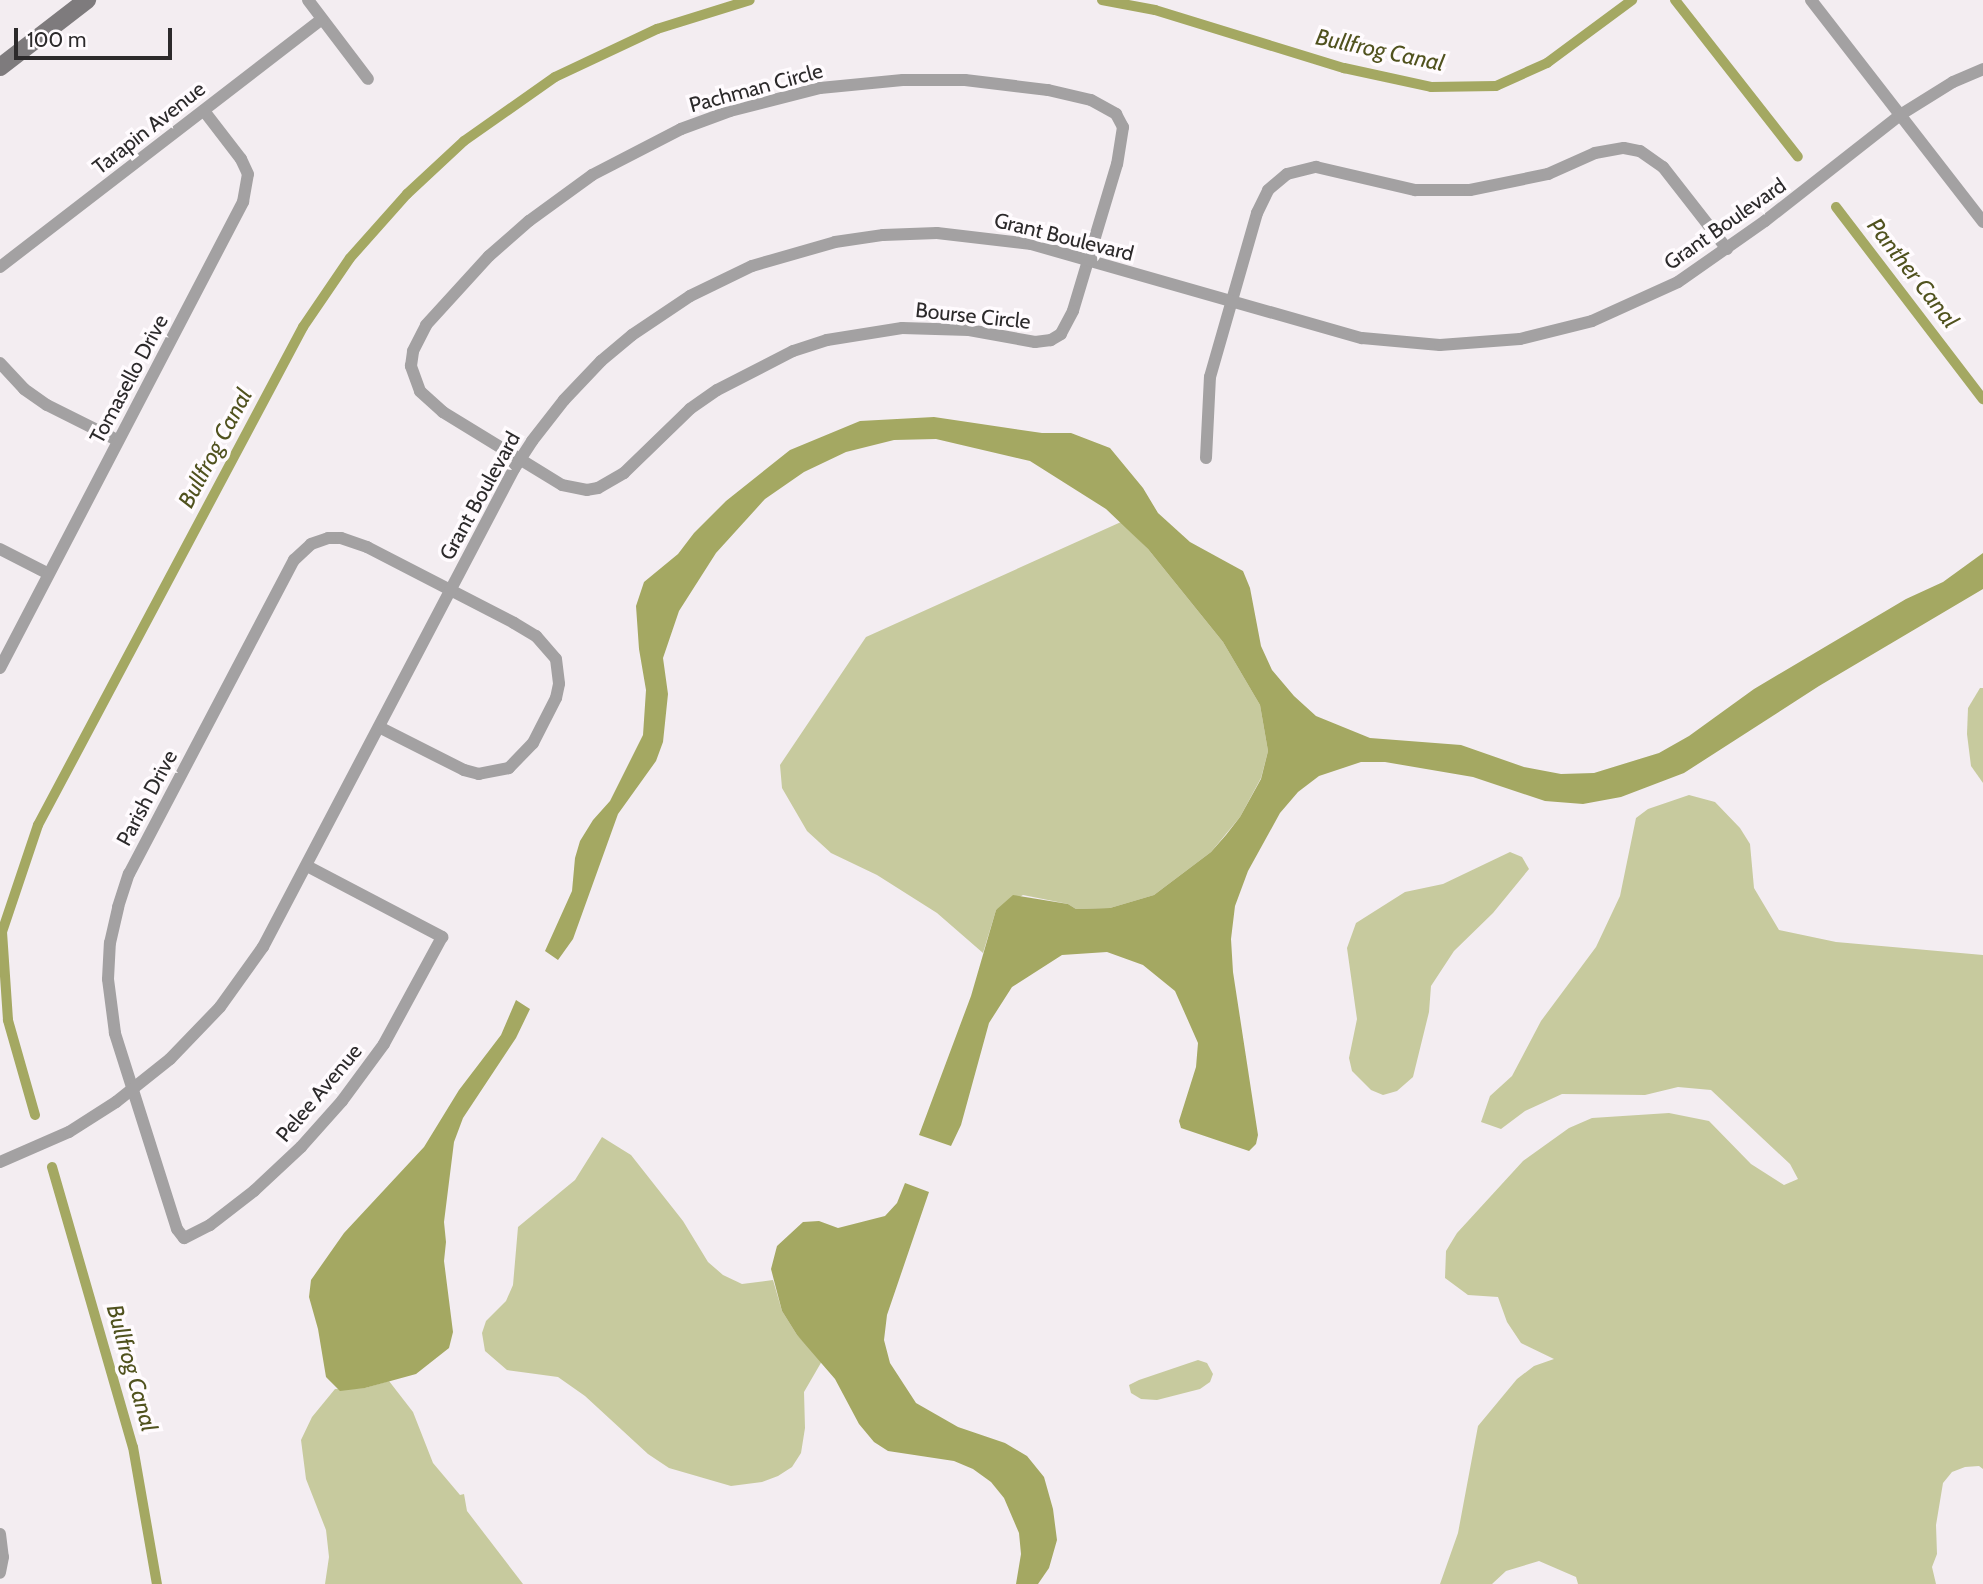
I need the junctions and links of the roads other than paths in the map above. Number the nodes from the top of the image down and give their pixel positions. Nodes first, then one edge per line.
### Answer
1 (87, 0) edge
2 (308, 0) edge
3 (1811, 0) edge
4 (321, 19) junction
5 (0, 67) edge
6 (1983, 69) edge
7 (368, 79) dead end
8 (204, 111) junction
9 (1900, 115) junction
10 (1983, 222) edge
11 (1727, 249) junction
12 (1089, 260) junction
13 (0, 267) edge
14 (1232, 302) junction
15 (0, 363) edge
16 (117, 440) junction
17 (1206, 458) dead end
18 (520, 459) junction
19 (0, 549) edge
20 (47, 573) junction
21 (449, 591) junction
22 (0, 668) edge
23 (379, 727) junction
24 (307, 866) junction
25 (132, 1090) junction
26 (0, 1162) edge
27 (184, 1238) joint
28 (0, 1534) edge
29 (0, 1573) edge

1 - 5 street
2 - 4 street
3 - 9 street
4 - 7 street
4 - 8 street, Tarapin Avenue
6 - 9 street, Grant Boulevard
8 - 13 street, Tarapin Avenue
8 - 16 street, Tomasello Drive
9 - 10 street
9 - 11 street, Grant Boulevard
11 - 14 street, Grant Boulevard
11 - 14 street
12 - 14 street, Grant Boulevard
12 - 18 street, Grant Boulevard
12 - 18 street, Bourse Circle
12 - 18 street, Pachman Circle
14 - 17 street
15 - 16 street
16 - 20 street, Tomasello Drive
18 - 21 street, Grant Boulevard
19 - 20 street
20 - 22 street, Tomasello Drive
21 - 23 street, Grant Boulevard
21 - 23 street
21 - 25 street, Parish Drive
23 - 24 street, Grant Boulevard
24 - 25 street, Grant Boulevard
24 - 27 street, Pelee Avenue
25 - 26 street, Grant Boulevard
25 - 27 street, Parish Drive
28 - 29 street

